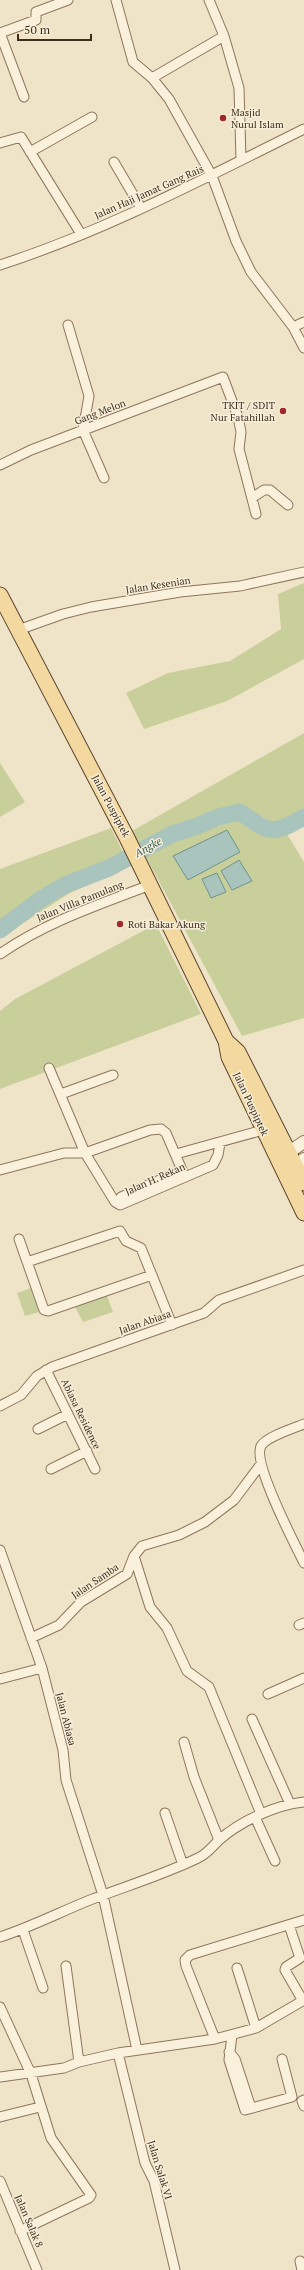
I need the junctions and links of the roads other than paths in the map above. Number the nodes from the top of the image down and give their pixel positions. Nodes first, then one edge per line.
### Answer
1 (68, 0) edge
2 (116, 0) edge
3 (209, 0) edge
4 (0, 33) edge
5 (224, 36) junction
6 (152, 78) junction
7 (24, 97) dead end
8 (92, 118) dead end
9 (304, 129) edge
10 (0, 143) edge
11 (30, 152) junction
12 (241, 160) junction
13 (114, 162) dead end
14 (212, 176) junction
15 (141, 208) junction
16 (82, 234) junction
17 (0, 265) edge
18 (304, 322) edge
19 (68, 325) dead end
20 (293, 328) junction
21 (304, 348) edge
22 (83, 430) junction
23 (0, 465) edge
24 (104, 478) dead end
25 (252, 498) junction
26 (288, 505) dead end
27 (256, 514) dead end
28 (304, 572) edge
29 (0, 595) edge
30 (4, 615) edge
31 (18, 630) junction
32 (148, 881) junction
33 (0, 954) edge
34 (226, 1041) junction
35 (50, 1068) dead end
36 (113, 1075) dead end
37 (61, 1094) junction
38 (263, 1130) junction
39 (304, 1142) edge
40 (220, 1143) junction
41 (289, 1152) junction
42 (85, 1153) junction
43 (176, 1154) junction
44 (304, 1159) edge
45 (281, 1166) junction
46 (0, 1170) edge
47 (304, 1175) edge
48 (304, 1183) edge
49 (121, 1198) dead end
50 (304, 1213) edge
51 (19, 1239) dead end
52 (27, 1262) junction
53 (304, 1270) edge
54 (152, 1275) junction
55 (172, 1324) junction
56 (46, 1370) junction
57 (0, 1406) edge
58 (68, 1414) junction
59 (304, 1424) edge
60 (38, 1429) dead end
61 (87, 1451) junction
62 (260, 1464) junction
63 (51, 1469) dead end
64 (95, 1469) dead end
65 (0, 1550) edge
66 (134, 1556) junction
67 (304, 1563) edge
68 (31, 1638) junction
69 (42, 1668) junction
70 (304, 1678) edge
71 (0, 1679) edge
72 (268, 1694) dead end
73 (252, 1720) dead end
74 (184, 1742) dead end
75 (304, 1802) edge
76 (290, 1804) junction
77 (164, 1813) dead end
78 (258, 1816) junction
79 (219, 1840) junction
80 (274, 1861) dead end
81 (183, 1865) junction
82 (103, 1895) junction
83 (304, 1920) edge
84 (289, 1925) junction
85 (23, 1930) junction
86 (0, 1938) edge
87 (66, 1966) dead end
88 (236, 1968) dead end
89 (43, 1988) dead end
90 (303, 2000) edge
91 (0, 2007) edge
92 (256, 2028) junction
93 (232, 2035) junction
94 (215, 2039) junction
95 (137, 2050) junction
96 (118, 2053) junction
97 (282, 2059) dead end
98 (79, 2062) junction
99 (31, 2074) junction
100 (0, 2077) edge
101 (304, 2100) edge
102 (304, 2106) edge
103 (40, 2107) junction
104 (0, 2117) edge
105 (0, 2181) edge
106 (20, 2231) junction
107 (37, 2270) edge
108 (175, 2270) edge

1 - 4 street
2 - 6 street
3 - 5 street
4 - 7 street
5 - 6 street
5 - 12 street
6 - 14 street
8 - 11 street
9 - 12 street, Jalan Haji Jamat Gang Rais
10 - 11 street
11 - 16 street
12 - 14 street, Jalan Haji Jamat Gang Rais
13 - 15 street
14 - 15 street, Jalan Haji Jamat Gang Rais
14 - 20 street
15 - 16 street, Jalan Haji Jamat Gang Rais
16 - 17 street, Jalan Haji Jamat Gang Rais
18 - 20 street
19 - 22 street
20 - 21 street
22 - 23 street, Gang Melon
22 - 24 street
22 - 25 street, Gang Melon
25 - 26 street
25 - 27 street
28 - 31 street, Jalan Kesenian
29 - 30 main road, Jalan Puspiptek
30 - 31 main road, Jalan Puspiptek
31 - 32 main road, Jalan Puspiptek
32 - 33 street, Jalan Villa Pamulang
32 - 34 main road, Jalan Puspiptek
34 - 38 main road, Jalan Puspiptek
34 - 41 main road, Jalan Puspiptek
35 - 37 street, Jalan H. Rekan
36 - 37 street
37 - 42 street, Jalan H. Rekan
38 - 40 street
38 - 45 main road, Jalan Puspiptek
39 - 41 street
40 - 42 street, Jalan H. Rekan
40 - 43 street
41 - 45 street
41 - 48 main road, Jalan Puspiptek
42 - 43 street
42 - 46 street
43 - 49 street
44 - 47 street
45 - 50 main road, Jalan Puspiptek
51 - 52 street
52 - 54 street
52 - 54 street
53 - 55 street, Jalan Abiasa
54 - 55 street
55 - 56 street, Jalan Abiasa
56 - 57 street, Jalan Abiasa
56 - 58 street, Abiasa Residence
58 - 60 street
58 - 61 street, Abiasa Residence
59 - 62 street
61 - 63 street
61 - 64 street, Abiasa Residence
62 - 66 street, Jalan Samba
62 - 67 street
65 - 68 street, Jalan Abiasa
66 - 68 street, Jalan Samba
66 - 78 street
68 - 69 street, Jalan Abiasa
69 - 71 street
69 - 82 street, Jalan Abiasa
70 - 72 street
73 - 76 street
74 - 79 street
75 - 76 street
76 - 78 street
77 - 81 street
78 - 79 street
78 - 80 street
79 - 81 street
81 - 82 street
82 - 85 street
82 - 95 street, Jalan Abiasa
83 - 84 street
84 - 90 street
84 - 94 street
85 - 86 street
85 - 89 street
87 - 98 street
88 - 92 street
90 - 92 street
91 - 99 street
92 - 93 street
93 - 94 street
93 - 97 street
94 - 95 street
95 - 96 street
96 - 98 street
96 - 108 street, Jalan Salak VI
98 - 99 street
99 - 100 street
99 - 103 street
101 - 102 street
103 - 104 street
103 - 106 street
105 - 106 street, Jalan Salak 8
106 - 107 street, Jalan Salak 8

